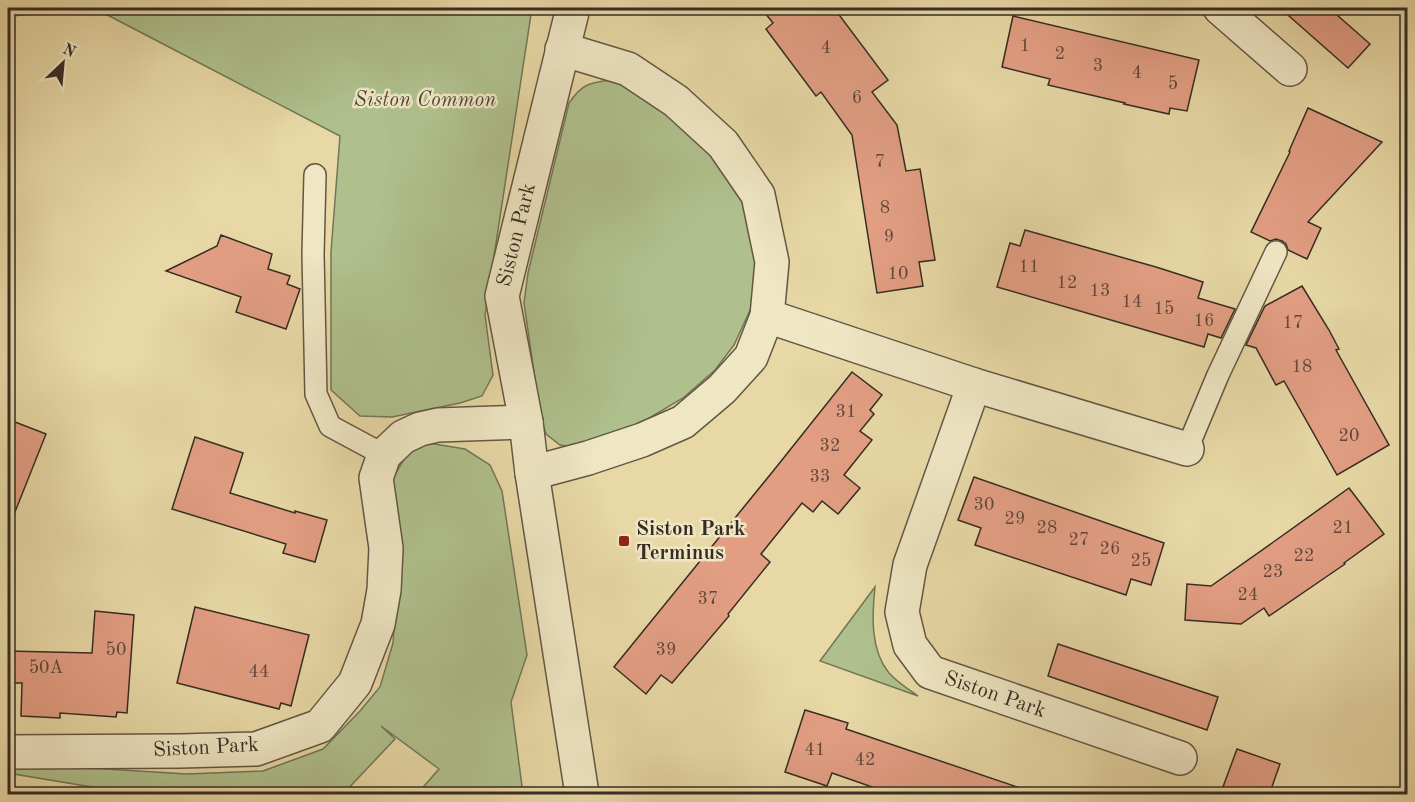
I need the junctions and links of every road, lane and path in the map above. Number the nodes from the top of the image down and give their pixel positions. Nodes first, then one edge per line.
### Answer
1 (573, 8) edge
2 (1220, 8) edge
3 (562, 49) junction
4 (1290, 69) dead end
5 (315, 175) dead end
6 (1276, 252) dead end
7 (767, 316) junction
8 (974, 385) junction
9 (526, 422) junction
10 (1187, 449) joint
11 (384, 455) junction
12 (532, 473) junction
13 (8, 752) edge
14 (1180, 758) dead end
15 (582, 795) edge

1 - 3 street, Siston Park
2 - 4 street
3 - 7 street
3 - 9 street, Siston Park
5 - 11 lane
6 - 10 lane
7 - 8 street
7 - 12 street
8 - 10 street
8 - 14 street, Siston Park
9 - 11 street
9 - 12 street, Siston Park
11 - 13 street, Siston Park
12 - 15 street, Siston Park

